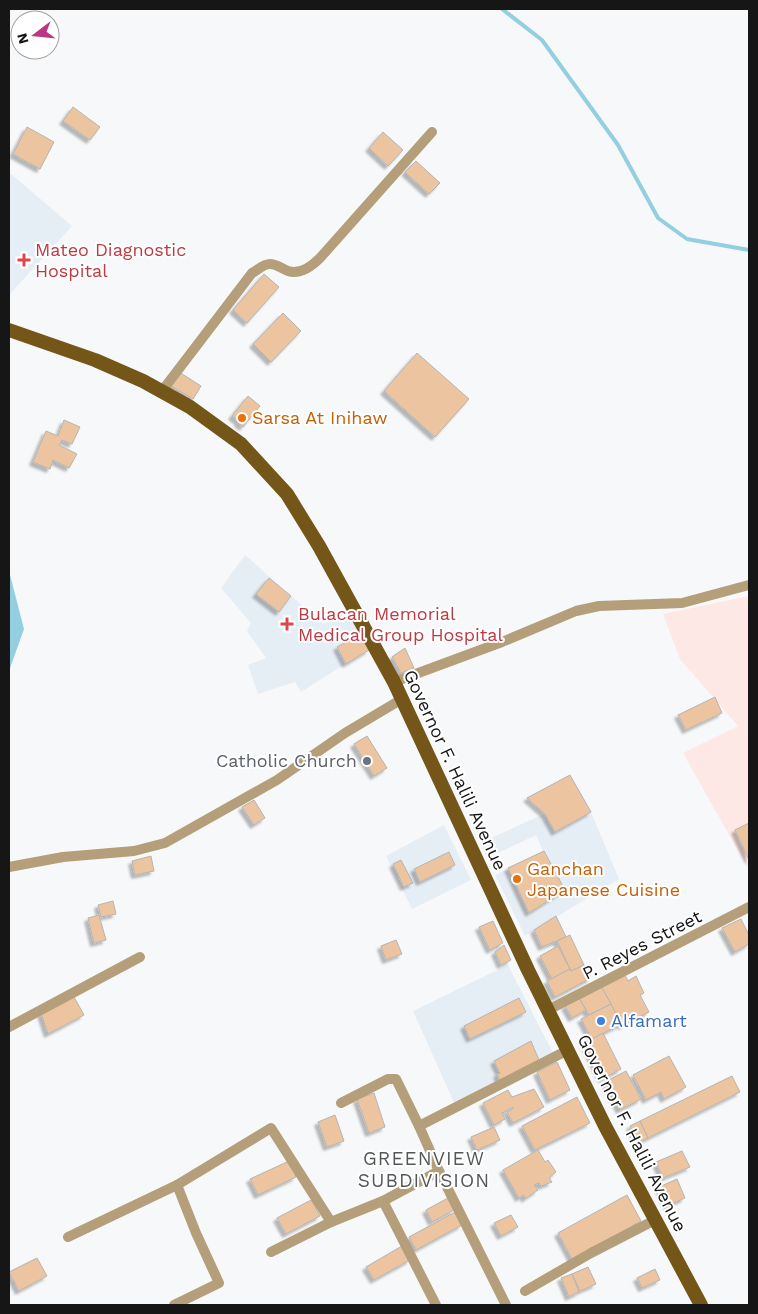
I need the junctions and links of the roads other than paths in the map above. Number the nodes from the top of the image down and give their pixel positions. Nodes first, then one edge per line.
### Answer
1 (432, 132) dead end
2 (9, 330) edge
3 (162, 391) junction
4 (749, 585) edge
5 (394, 682) junction
6 (402, 699) junction
7 (9, 867) edge
8 (749, 907) edge
9 (140, 957) dead end
10 (548, 1010) junction
11 (9, 1027) edge
12 (568, 1050) junction
13 (341, 1103) dead end
14 (419, 1126) junction
15 (439, 1171) junction
16 (177, 1185) junction
17 (383, 1201) junction
18 (655, 1220) junction
19 (331, 1222) junction
20 (68, 1236) dead end
21 (271, 1252) dead end
22 (525, 1292) dead end
23 (174, 1305) edge
24 (436, 1305) edge
25 (506, 1305) edge
26 (701, 1305) edge

1 - 3 street
2 - 3 main road, Governor F. Halili Avenue
3 - 5 main road, Governor F. Halili Avenue
4 - 5 street
5 - 6 main road, Governor F. Halili Avenue
6 - 7 street
6 - 10 main road, Governor F. Halili Avenue
8 - 10 street, P. Reyes Street
9 - 11 street
10 - 12 main road, Governor F. Halili Avenue
12 - 14 street
12 - 18 main road, Governor F. Halili Avenue
13 - 14 street
14 - 15 street
15 - 17 street
15 - 25 street
16 - 19 street
16 - 20 street
16 - 23 street
17 - 19 street
17 - 24 street
18 - 22 street
18 - 26 main road, Governor F. Halili Avenue
19 - 21 street

